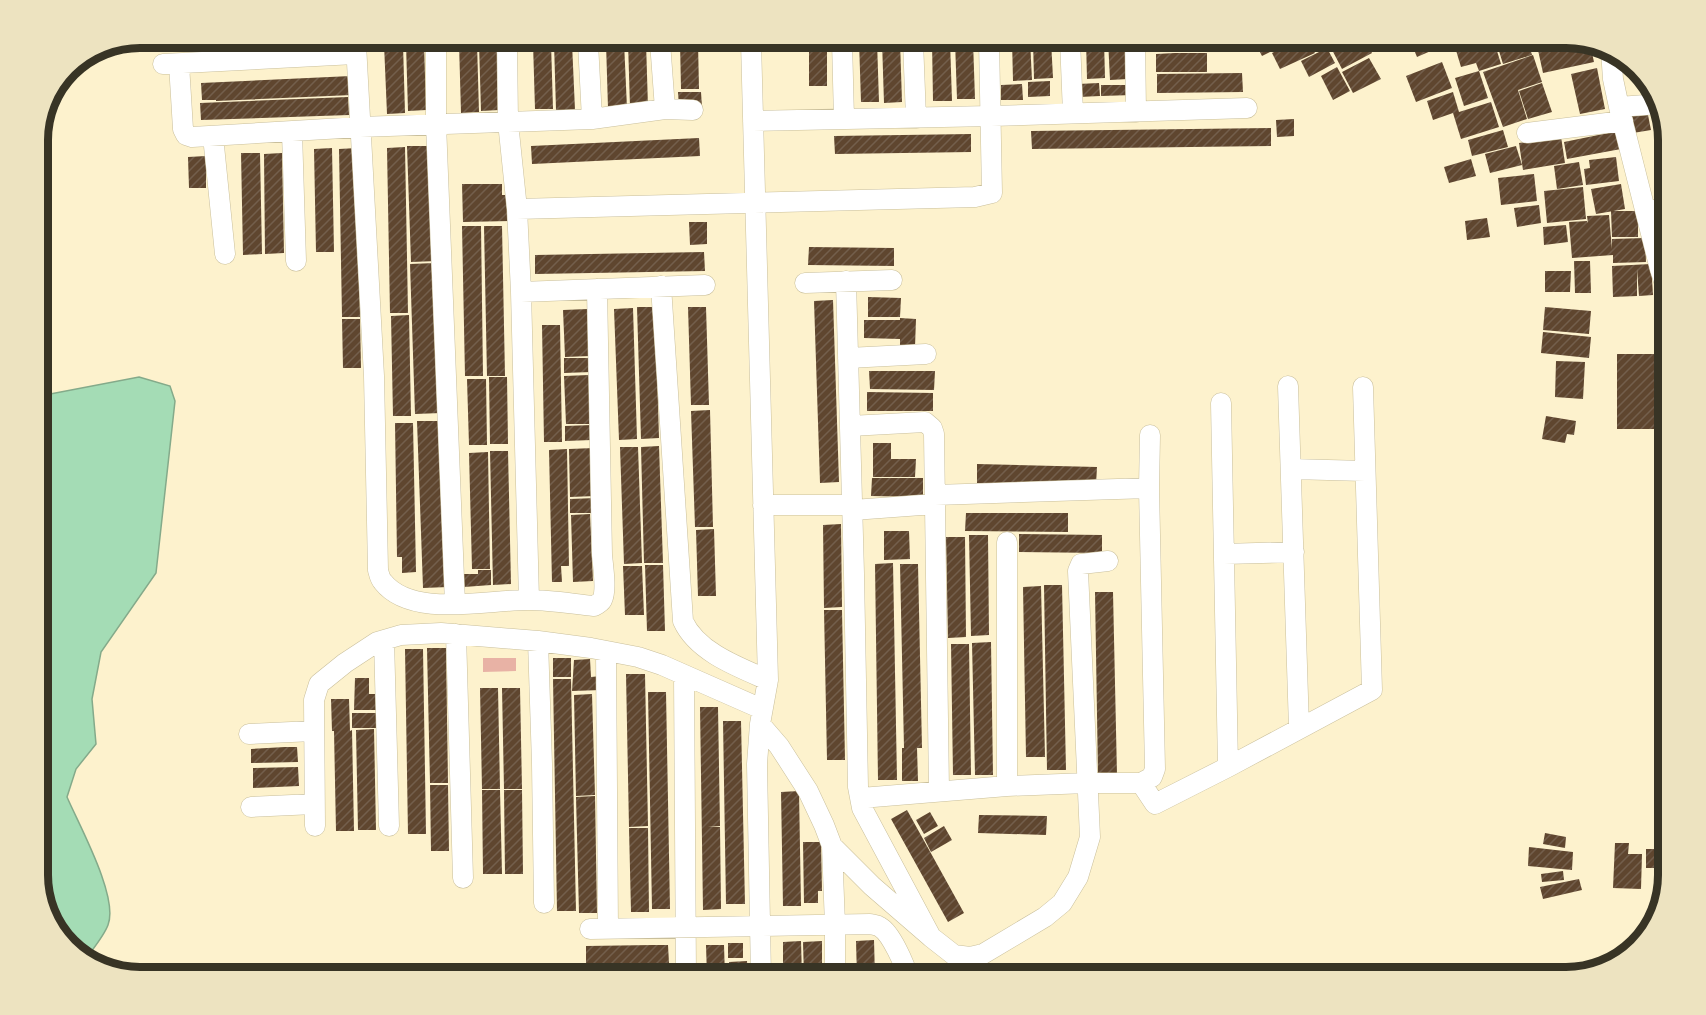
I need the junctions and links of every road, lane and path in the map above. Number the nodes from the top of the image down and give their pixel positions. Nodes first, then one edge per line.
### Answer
1 (436, 48) edge
2 (507, 48) edge
3 (588, 48) edge
4 (660, 48) edge
5 (751, 48) edge
6 (842, 48) edge
7 (914, 48) edge
8 (989, 48) edge
9 (1070, 48) edge
10 (1135, 48) edge
11 (356, 49) edge
12 (1612, 60) edge
13 (1652, 106) edge
14 (1248, 108) dead end
15 (665, 110) junction
16 (693, 110) dead end
17 (1136, 112) junction
18 (1073, 113) junction
19 (1621, 114) junction
20 (990, 116) junction
21 (916, 118) junction
22 (592, 119) junction
23 (844, 119) junction
24 (753, 121) junction
25 (508, 122) junction
26 (436, 124) junction
27 (360, 127) junction
28 (292, 132) junction
29 (1527, 133) dead end
30 (213, 136) junction
31 (754, 203) junction
32 (517, 209) junction
33 (1658, 209) edge
34 (1647, 212) junction
35 (225, 254) dead end
36 (1658, 260) edge
37 (296, 261) dead end
38 (892, 280) dead end
39 (846, 281) junction
40 (805, 283) dead end
41 (705, 285) dead end
42 (661, 286) junction
43 (597, 289) junction
44 (521, 292) junction
45 (926, 354) dead end
46 (848, 357) junction
47 (1288, 386) dead end
48 (1363, 387) dead end
49 (1221, 403) dead end
50 (850, 426) junction
51 (1150, 435) dead end
52 (1291, 469) junction
53 (1365, 471) junction
54 (1149, 488) junction
55 (934, 500) junction
56 (762, 505) junction
57 (853, 507) junction
58 (1007, 542) dead end
59 (1294, 552) junction
60 (1224, 554) junction
61 (1108, 561) dead end
62 (529, 600) junction
63 (455, 604) junction
64 (456, 634) junction
65 (384, 640) junction
66 (538, 641) junction
67 (606, 651) junction
68 (684, 675) junction
69 (768, 680) junction
70 (761, 717) junction
71 (1299, 728) junction
72 (313, 731) junction
73 (249, 734) dead end
74 (1228, 767) junction
75 (1087, 783) junction
76 (1142, 783) junction
77 (1007, 786) junction
78 (939, 791) junction
79 (861, 798) junction
80 (315, 804) junction
81 (251, 807) dead end
82 (315, 826) dead end
83 (389, 826) dead end
84 (832, 846) junction
85 (463, 878) dead end
86 (544, 903) dead end
87 (835, 925) junction
88 (760, 926) junction
89 (685, 928) junction
90 (931, 937) junction
91 (686, 967) edge
92 (761, 967) edge
93 (835, 967) edge
94 (904, 967) edge

1 - 26 street
2 - 25 street
3 - 22 street
4 - 15 street
5 - 24 street
6 - 23 street
7 - 21 street
8 - 20 street
9 - 18 street
10 - 17 street
11 - 27 street
11 - 30 street
12 - 19 street
13 - 19 street
14 - 17 street
15 - 16 street
15 - 22 street
17 - 18 street
18 - 20 street
19 - 29 street
19 - 34 street
20 - 21 street
20 - 31 street
21 - 23 street
22 - 25 street
23 - 24 street
24 - 31 street
25 - 26 street
25 - 32 street
26 - 27 street
26 - 63 street
27 - 28 street
27 - 63 street
28 - 30 street
28 - 37 street
30 - 35 street
31 - 32 street
31 - 56 street
32 - 44 street
33 - 34 street
34 - 36 street
38 - 39 street
39 - 40 street
39 - 46 street
41 - 42 street
42 - 43 street
42 - 69 street
43 - 44 street
43 - 62 street
44 - 62 street
45 - 46 street
46 - 50 street
47 - 52 street
48 - 53 street
49 - 60 street
50 - 55 street
50 - 57 street
51 - 54 street
52 - 53 street
52 - 59 street
53 - 71 street
54 - 55 street
54 - 76 street
55 - 57 street
55 - 78 street
56 - 57 street
56 - 69 street
57 - 79 street
58 - 77 street
59 - 60 street
59 - 71 street
60 - 74 street
61 - 75 street
62 - 63 street
64 - 65 street
64 - 66 street
64 - 85 street
65 - 72 street
65 - 83 street
66 - 67 street
66 - 86 street
67 - 68 street
67 - 89 street
68 - 70 street
68 - 89 street
69 - 70 street
70 - 84 street
70 - 88 street
71 - 74 street
72 - 73 street
72 - 80 street
74 - 76 street
75 - 76 street
75 - 77 street
75 - 90 street
77 - 78 street
78 - 79 street
79 - 90 street
80 - 81 street
80 - 82 street
84 - 87 street
84 - 90 street
87 - 88 street
87 - 93 street
87 - 94 street
88 - 89 street
88 - 92 street
89 - 91 street

